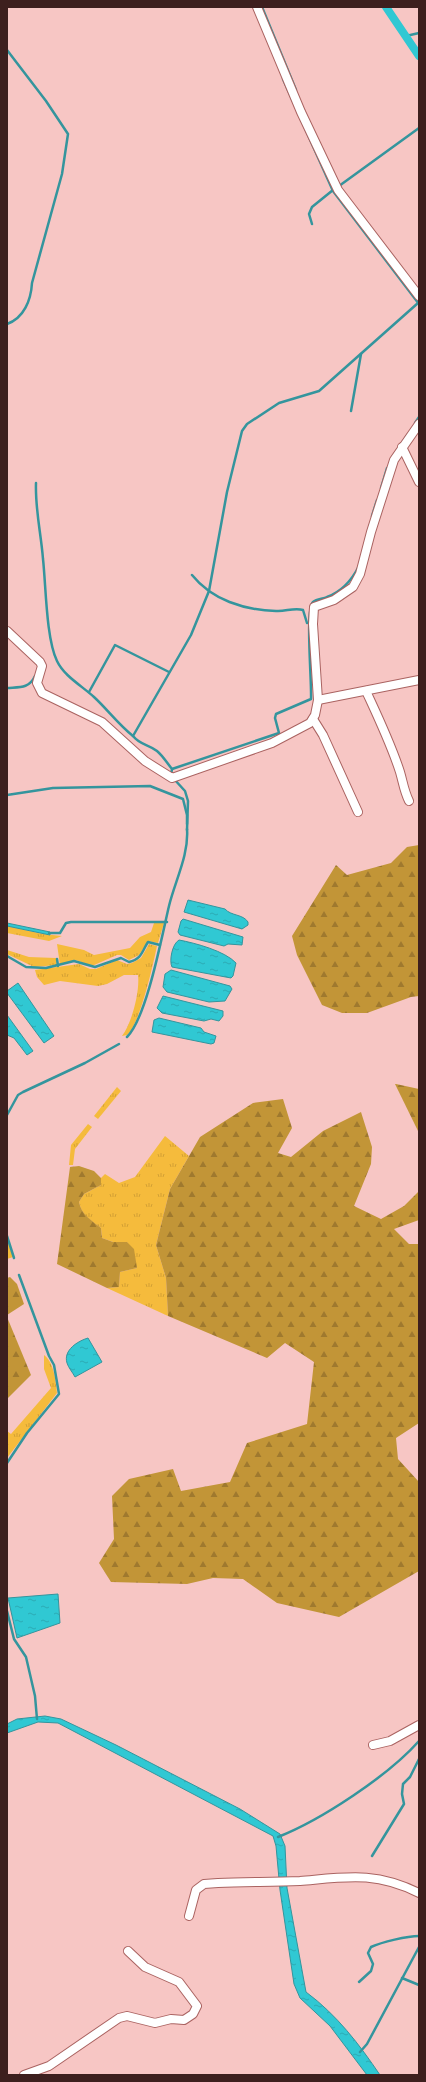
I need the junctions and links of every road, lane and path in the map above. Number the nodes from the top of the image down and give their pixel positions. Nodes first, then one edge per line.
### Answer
1 (258, 7) edge
2 (419, 296) edge
3 (419, 424) edge
4 (402, 447) junction
5 (419, 482) edge
6 (7, 631) edge
7 (419, 680) edge
8 (366, 691) junction
9 (318, 700) junction
10 (313, 718) junction
11 (409, 801) dead end
12 (358, 812) dead end
13 (419, 1725) edge
14 (373, 1745) dead end
15 (419, 1893) edge
16 (190, 1916) dead end
17 (128, 1950) dead end
18 (24, 2075) edge

1 - 2 street
3 - 4 street
4 - 5 street
4 - 9 street
6 - 10 street
7 - 8 street
8 - 9 street
8 - 11 street
9 - 10 street
10 - 12 street
13 - 14 street
15 - 16 street
17 - 18 street

